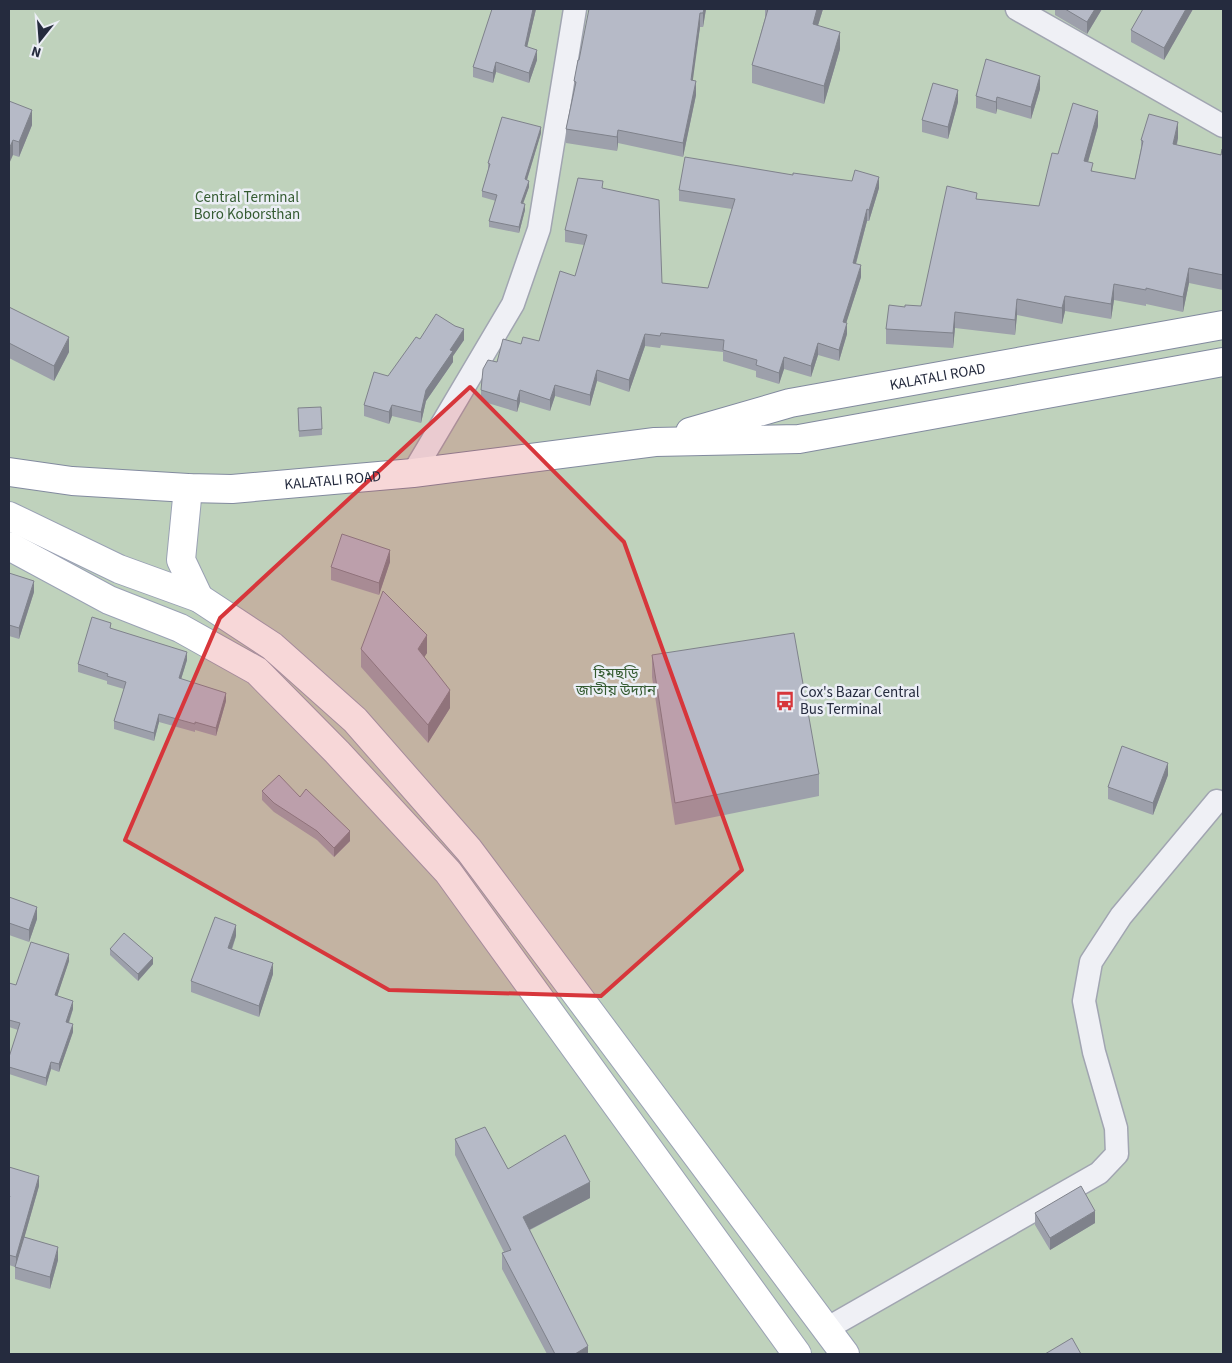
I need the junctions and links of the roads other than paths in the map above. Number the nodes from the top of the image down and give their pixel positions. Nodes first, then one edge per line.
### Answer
1 (575, 9) edge
2 (1017, 9) edge
3 (1223, 126) edge
4 (1223, 325) edge
5 (1223, 362) edge
6 (655, 442) junction
7 (9, 472) edge
8 (414, 473) junction
9 (188, 488) junction
10 (9, 516) edge
11 (9, 546) edge
12 (199, 598) junction
13 (1218, 801) dead end
14 (826, 1329) junction
15 (797, 1354) edge
16 (845, 1354) edge

1 - 8 street
2 - 3 street
4 - 6 main road, KALATALI ROAD
5 - 6 main road, KALATALI ROAD
6 - 8 main road, KALATALI ROAD
7 - 9 main road, KALATALI ROAD
8 - 9 main road, KALATALI ROAD
9 - 12 main road
10 - 12 main road
11 - 15 main road
12 - 14 main road
13 - 14 street
14 - 16 main road

